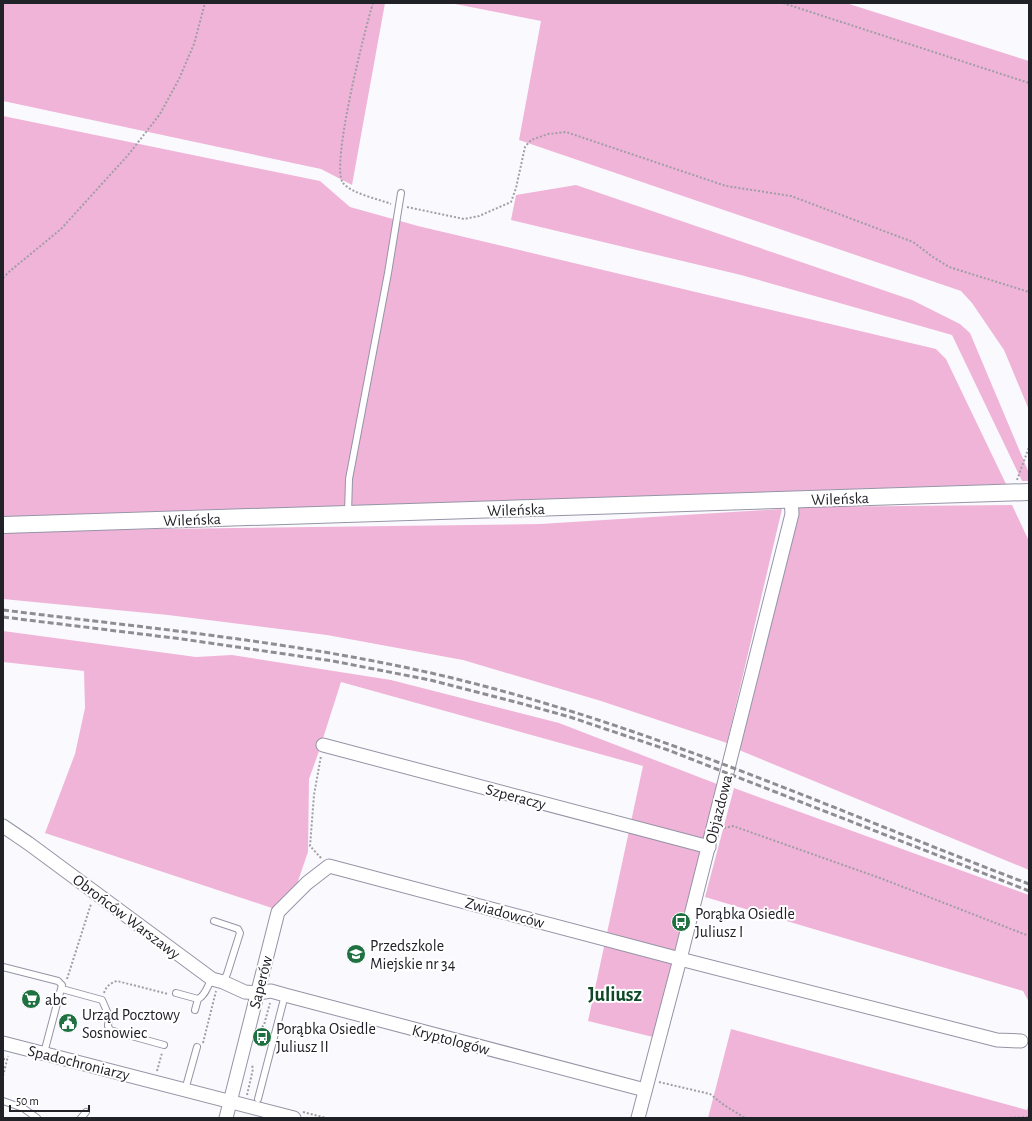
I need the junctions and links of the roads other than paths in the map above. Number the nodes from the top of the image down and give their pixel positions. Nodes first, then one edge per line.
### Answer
1 (401, 193) dead end
2 (1029, 492) edge
3 (791, 500) junction
4 (348, 514) junction
5 (3, 525) edge
6 (324, 745) road end
7 (3, 826) edge
8 (709, 847) junction
9 (329, 866) joint
10 (214, 921) dead end
11 (680, 958) junction
12 (3, 967) edge
13 (218, 983) junction
14 (62, 987) junction
15 (176, 993) road end
16 (258, 993) junction
17 (285, 995) junction
18 (198, 999) junction
19 (195, 1010) dead end
20 (1021, 1041) dead end
21 (3, 1043) edge
22 (164, 1045) road end
23 (196, 1047) road end
24 (44, 1053) junction
25 (646, 1086) junction
26 (185, 1090) junction
27 (258, 1099) dead end
28 (3, 1101) edge
29 (231, 1102) junction
30 (86, 1112) dead end
31 (37, 1118) edge
32 (81, 1118) edge
33 (226, 1118) edge
34 (294, 1118) edge
35 (638, 1118) edge

1 - 4 lane
2 - 3 street, Wileńska
3 - 4 street, Wileńska
3 - 8 street, Objazdowa
4 - 5 street, Wileńska
6 - 8 street, Szperaczy
7 - 13 street, Obrońców Warszawy
8 - 11 street, Objazdowa
9 - 11 street, Zwiadowców
9 - 16 street, Saperów
10 - 13 lane
11 - 20 street, Zwiadowców
11 - 25 street, Objazdowa
12 - 14 lane
13 - 16 street, Obrońców Warszawy
13 - 18 lane
14 - 22 lane
14 - 24 lane
15 - 18 lane
16 - 17 street, Kryptologów
16 - 29 street, Saperów
17 - 25 street, Kryptologów
17 - 27 lane
18 - 19 lane
21 - 24 street, Spadochroniarzy
23 - 26 lane
24 - 26 street, Spadochroniarzy
25 - 35 street, Objazdowa
26 - 29 street, Spadochroniarzy
28 - 31 lane
29 - 33 street, Saperów
29 - 34 street, Spadochroniarzy
30 - 32 lane

